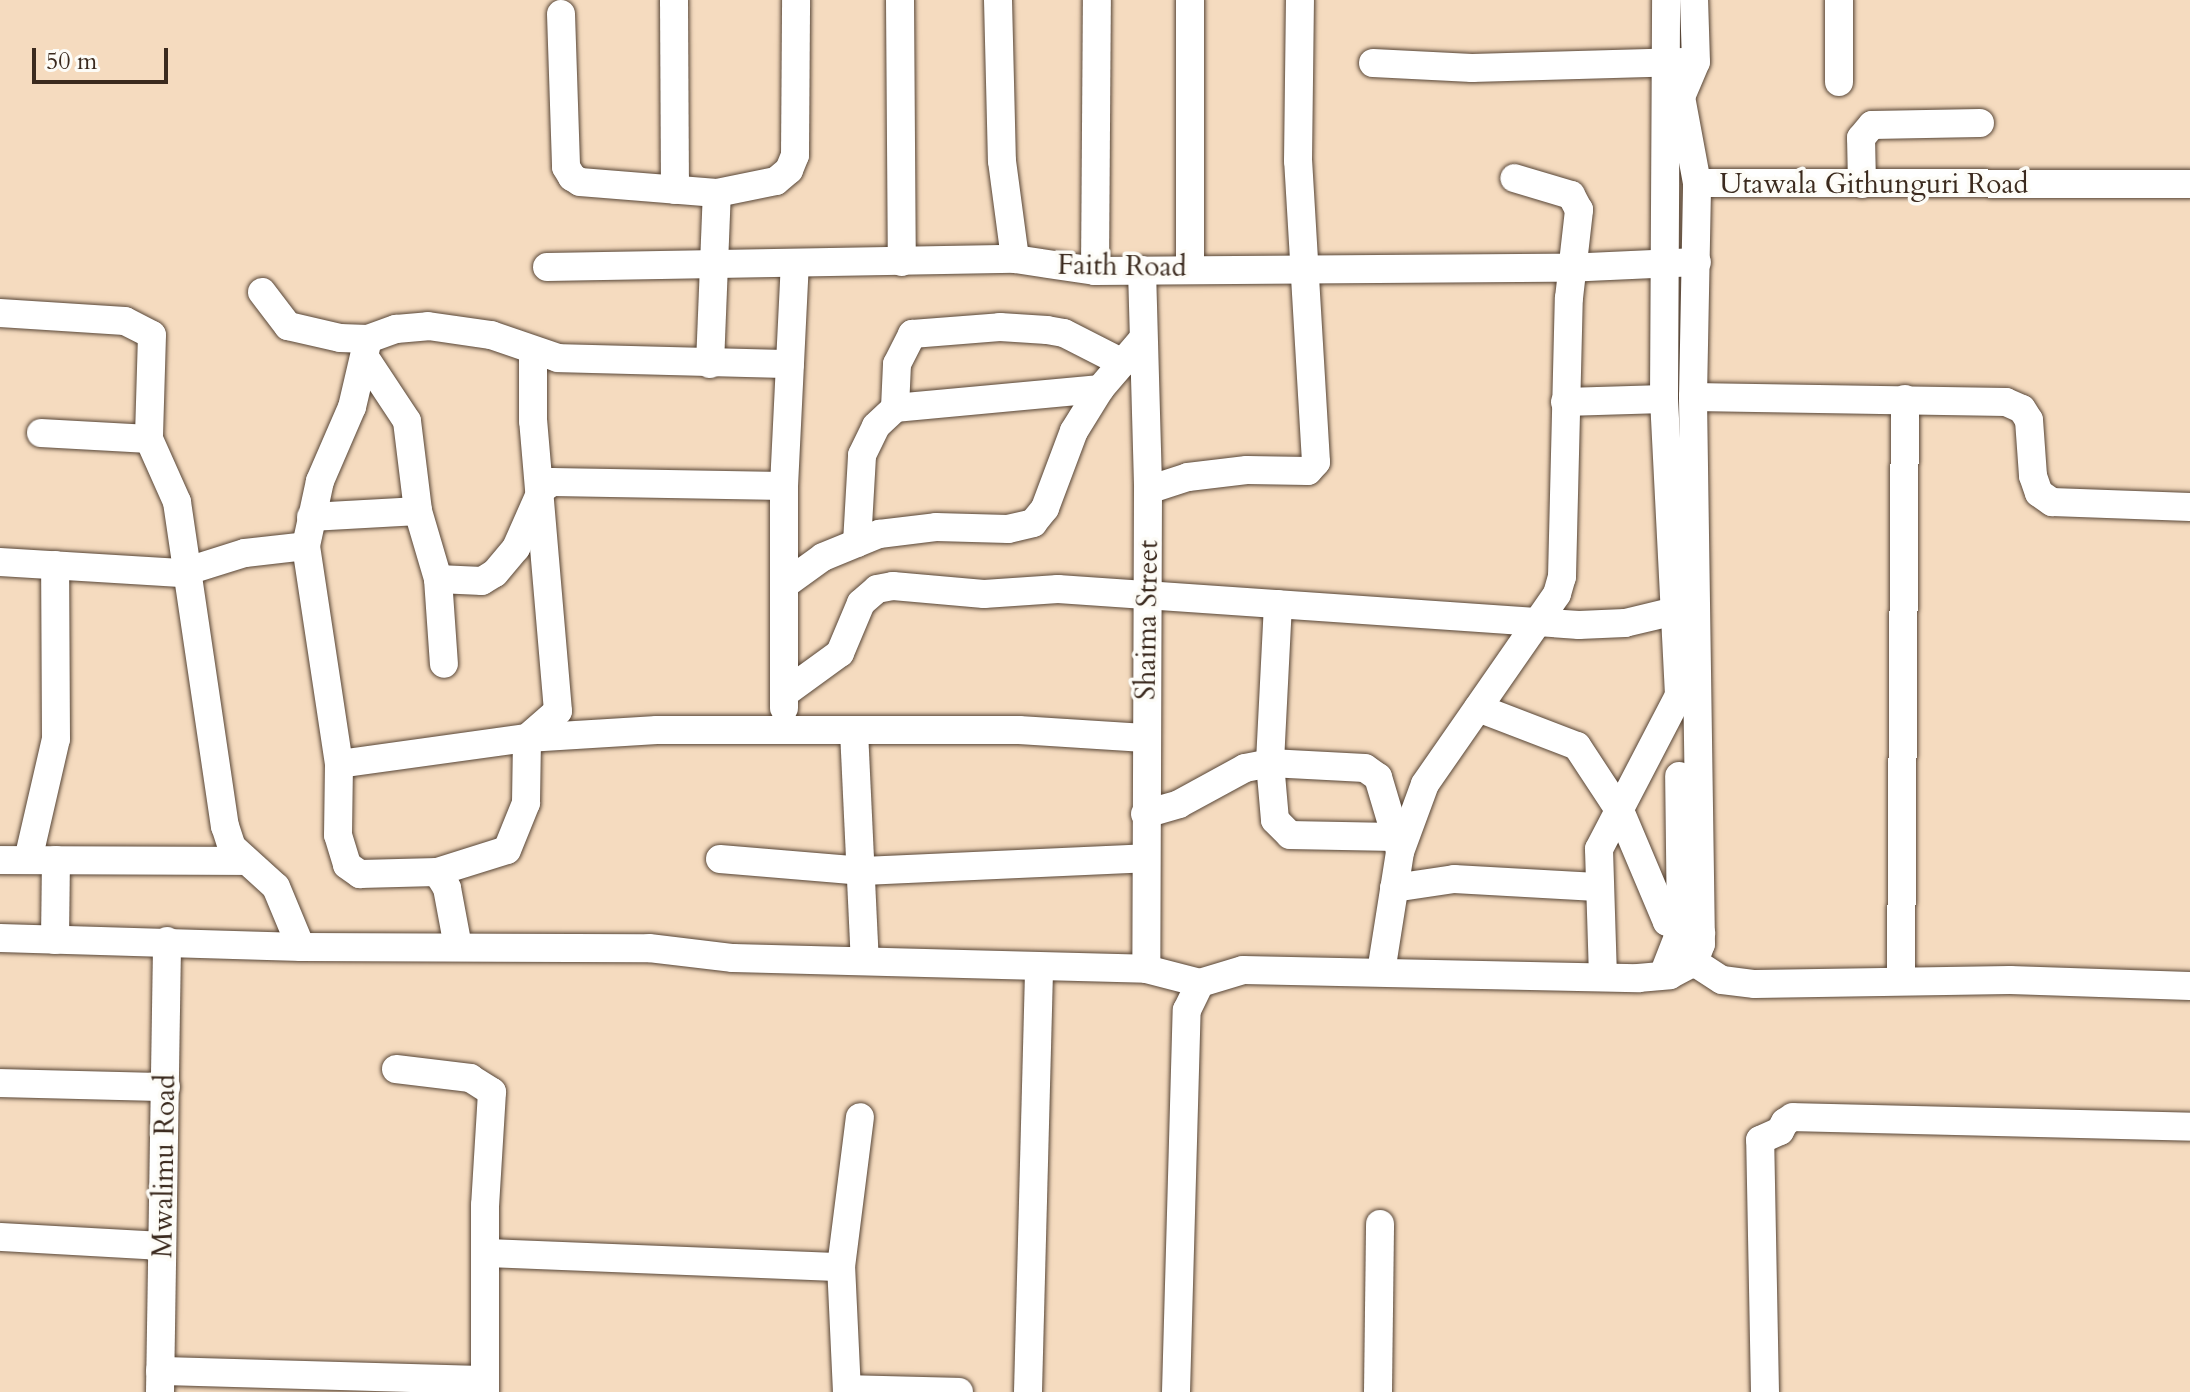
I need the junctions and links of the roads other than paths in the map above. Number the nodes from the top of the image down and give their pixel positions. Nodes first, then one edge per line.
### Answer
1 (674, 0) edge
2 (796, 0) edge
3 (900, 0) edge
4 (998, 0) edge
5 (1097, 0) edge
6 (1190, 0) edge
7 (1300, 0) edge
8 (1666, 0) edge
9 (1694, 0) edge
10 (1839, 0) edge
11 (561, 14) dead end
12 (1667, 61) junction
13 (1696, 62) junction
14 (1373, 63) dead end
15 (1839, 82) dead end
16 (1980, 123) dead end
17 (1514, 178) dead end
18 (1697, 183) junction
19 (1862, 184) junction
20 (2190, 184) edge
21 (675, 190) junction
22 (717, 193) junction
23 (1015, 259) junction
24 (902, 262) junction
25 (1697, 262) junction
26 (1663, 264) junction
27 (795, 265) junction
28 (714, 266) junction
29 (547, 267) dead end
30 (1190, 267) junction
31 (1304, 267) junction
32 (1575, 268) junction
33 (1142, 270) junction
34 (1095, 271) junction
35 (262, 292) dead end
36 (0, 313) edge
37 (1142, 340) junction
38 (367, 349) junction
39 (533, 352) junction
40 (1123, 363) junction
41 (710, 364) junction
42 (790, 364) junction
43 (1100, 389) junction
44 (1693, 397) junction
45 (1664, 399) junction
46 (1905, 399) junction
47 (1565, 402) junction
48 (895, 408) junction
49 (41, 433) dead end
50 (149, 439) junction
51 (784, 486) junction
52 (542, 489) junction
53 (1148, 490) junction
54 (2190, 507) edge
55 (418, 511) junction
56 (311, 517) junction
57 (857, 543) junction
58 (306, 546) junction
59 (0, 562) edge
60 (55, 565) junction
61 (189, 572) junction
62 (438, 579) junction
63 (787, 583) junction
64 (1148, 596) junction
65 (1278, 604) junction
66 (1675, 611) junction
67 (1538, 621) junction
68 (444, 664) dead end
69 (785, 693) junction
70 (1679, 695) junction
71 (1478, 708) junction
72 (854, 731) junction
73 (783, 732) junction
74 (527, 738) junction
75 (1145, 738) junction
76 (1270, 763) junction
77 (339, 764) junction
78 (1621, 813) junction
79 (1145, 814) junction
80 (1397, 845) junction
81 (1146, 858) junction
82 (720, 859) dead end
83 (14, 860) edge
84 (56, 860) junction
85 (244, 861) junction
86 (863, 871) junction
87 (437, 872) junction
88 (1597, 887) junction
89 (1394, 888) junction
90 (1691, 931) junction
91 (0, 938) edge
92 (55, 940) junction
93 (167, 941) junction
94 (301, 947) junction
95 (458, 947) junction
96 (865, 961) junction
97 (1694, 962) junction
98 (1039, 968) junction
99 (1146, 969) junction
100 (1381, 972) junction
101 (1663, 975) junction
102 (1603, 977) junction
103 (1901, 981) junction
104 (1200, 983) junction
105 (2190, 986) edge
106 (396, 1069) dead end
107 (0, 1083) edge
108 (166, 1087) junction
109 (860, 1117) dead end
110 (2190, 1127) edge
111 (1380, 1224) dead end
112 (0, 1237) edge
113 (162, 1246) junction
114 (489, 1253) junction
115 (841, 1267) junction
116 (160, 1382) edge
117 (485, 1386) edge
118 (847, 1390) edge
119 (959, 1392) edge
120 (1028, 1392) edge
121 (1176, 1392) edge
122 (1378, 1392) edge
123 (1765, 1392) edge

1 - 21 street
2 - 22 street
3 - 24 street
4 - 23 street
5 - 34 street
6 - 30 street
7 - 31 street
8 - 12 street
9 - 13 street, Utawala Githunguri Road
10 - 15 street
11 - 21 street
12 - 13 street
12 - 14 street
12 - 26 street
13 - 18 street, Utawala Githunguri Road
16 - 19 street
17 - 32 street
18 - 19 street, Utawala Githunguri Road
18 - 25 street
19 - 20 street, Utawala Githunguri Road
21 - 22 street
22 - 28 street
23 - 24 street, Faith Road
23 - 34 street, Faith Road
24 - 27 street, Faith Road
25 - 26 street, Faith Road
25 - 44 street
26 - 32 street, Faith Road
26 - 45 street
27 - 28 street, Faith Road
27 - 42 street
28 - 29 street, Faith Road
28 - 41 street
30 - 31 street, Faith Road
30 - 33 street, Faith Road
31 - 32 street, Faith Road
31 - 53 street
32 - 47 street
33 - 34 street, Faith Road
33 - 37 street, Shaima Street
35 - 38 street
36 - 50 street
37 - 40 street
37 - 53 street, Shaima Street
38 - 39 street
38 - 55 street
38 - 56 street
39 - 41 street
39 - 52 street
40 - 43 street
40 - 48 street
41 - 42 street
42 - 51 street
43 - 48 street
43 - 57 street
44 - 46 street
44 - 90 street
45 - 47 street
45 - 66 street
46 - 54 street
46 - 103 street
47 - 67 street
48 - 57 street
49 - 50 street
50 - 61 street
51 - 52 street
51 - 63 street
52 - 62 street
52 - 74 street
53 - 64 street, Shaima Street
55 - 56 street
55 - 62 street
56 - 58 street
57 - 63 street
58 - 61 street
58 - 77 street
59 - 60 street
60 - 61 street
60 - 83 street
61 - 85 street
62 - 68 street
63 - 69 street
64 - 65 street
64 - 69 street
64 - 75 street, Shaima Street
65 - 67 street
65 - 76 street
66 - 67 street
66 - 70 street
67 - 71 street
69 - 73 street
70 - 78 street
70 - 90 street
71 - 78 street
71 - 80 street
72 - 73 street
72 - 75 street
72 - 86 street
73 - 74 street
74 - 77 street
74 - 87 street
75 - 79 street, Shaima Street
76 - 79 street
76 - 80 street
76 - 80 street
77 - 87 street
78 - 88 street
78 - 90 street
79 - 81 street, Shaima Street
80 - 89 street
81 - 86 street
81 - 99 street, Shaima Street
82 - 86 street
83 - 84 street
84 - 85 street
84 - 92 street
85 - 94 street
86 - 96 street
87 - 95 street
88 - 89 street
88 - 102 street
89 - 100 street
90 - 97 street
90 - 101 street
91 - 92 street
92 - 93 street
93 - 94 street
93 - 108 street, Mwalimu Road
94 - 95 street
95 - 96 street
96 - 98 street
97 - 101 street
97 - 103 street
98 - 99 street
98 - 120 street
99 - 104 street
100 - 102 street
100 - 104 street
101 - 102 street
103 - 105 street
104 - 121 street
106 - 114 street
107 - 108 street
108 - 113 street, Mwalimu Road
109 - 115 street
110 - 123 street
111 - 122 street
112 - 113 street
113 - 116 street, Mwalimu Road
114 - 115 street
114 - 117 street
115 - 118 street
116 - 117 street
118 - 119 street

